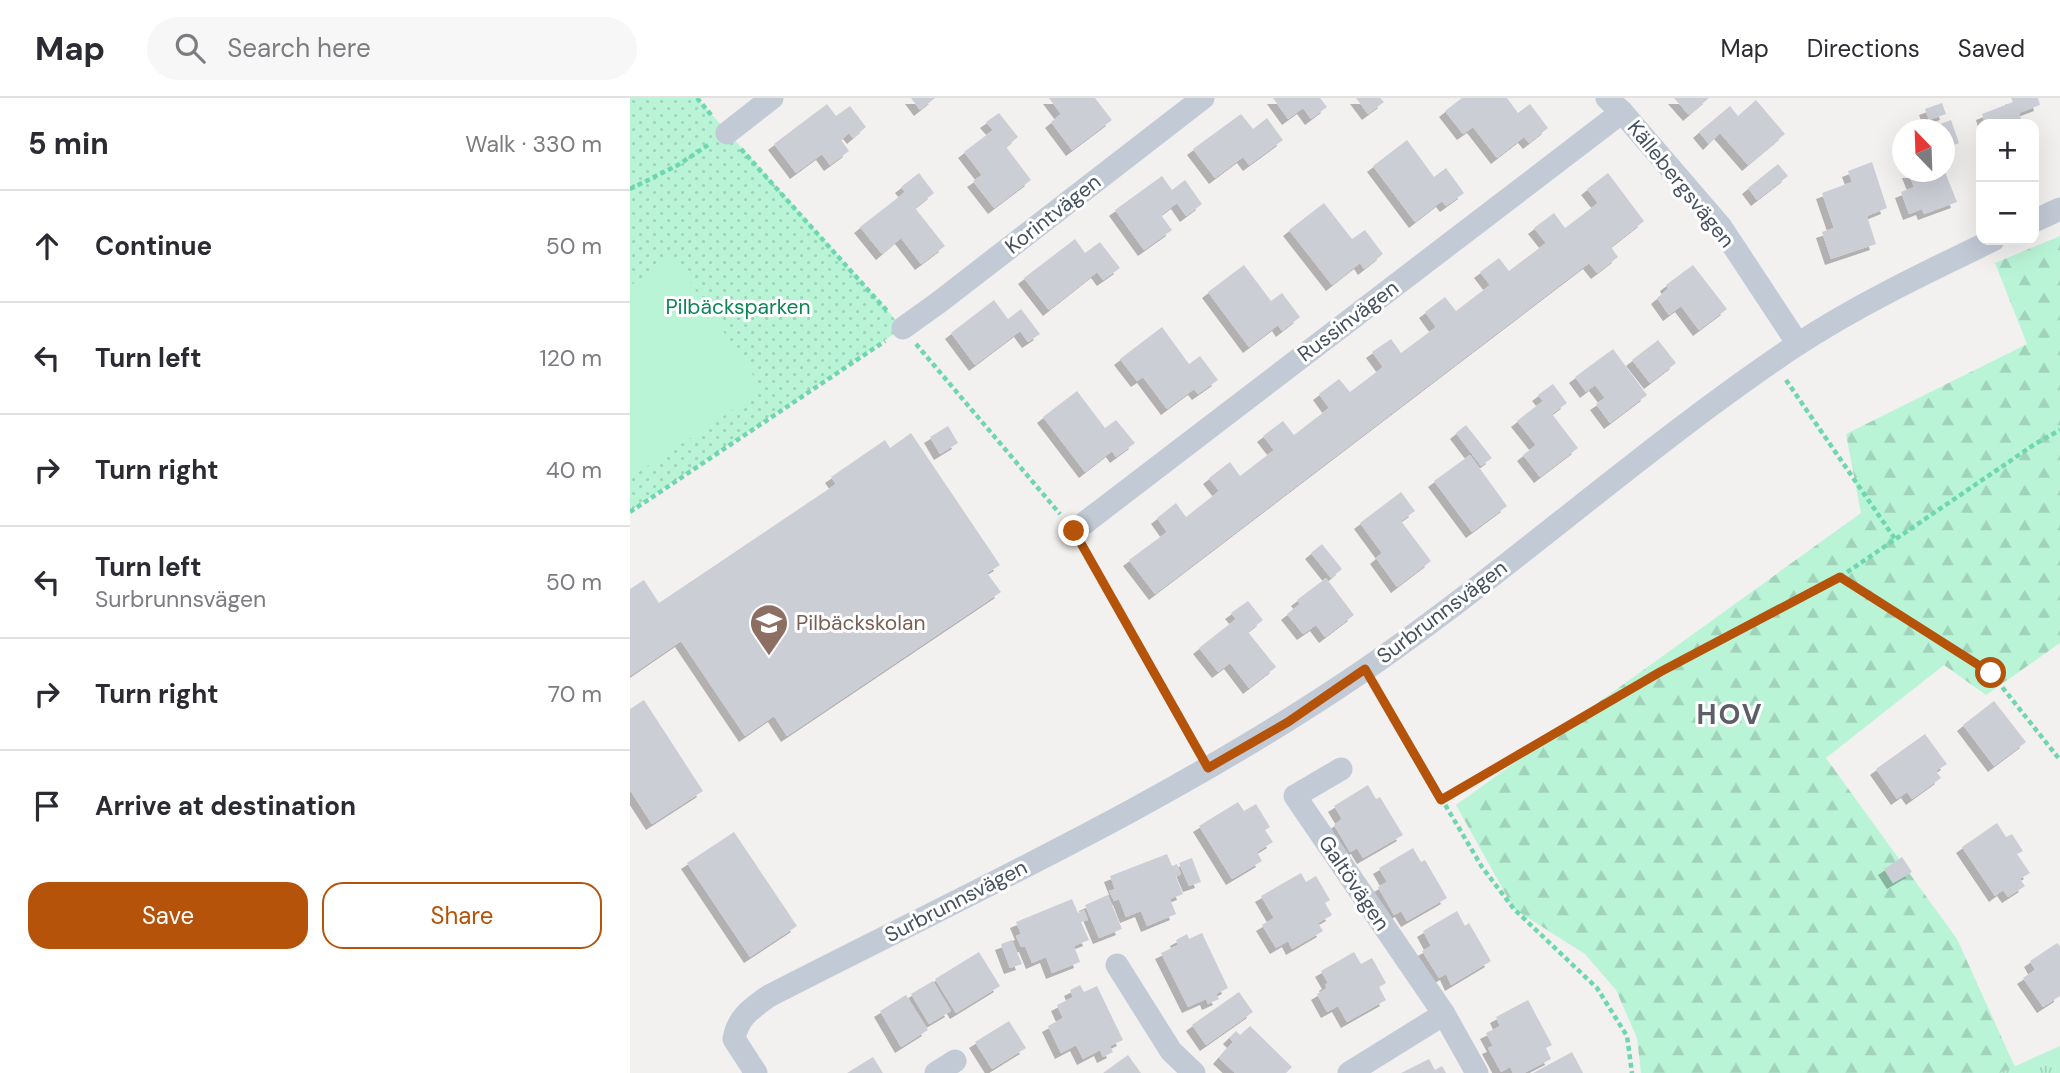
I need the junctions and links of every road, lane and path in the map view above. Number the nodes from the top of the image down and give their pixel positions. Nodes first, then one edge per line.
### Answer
1 (697, 98) edge
2 (772, 98) edge
3 (1203, 98) edge
4 (1614, 105) edge
5 (727, 133) junction
6 (630, 189) edge
7 (2060, 209) edge
8 (2039, 218) edge
9 (1982, 245) edge
10 (902, 328) junction
11 (1798, 344) junction
12 (1773, 362) junction
13 (2060, 430) edge
14 (630, 512) edge
15 (1074, 531) junction
16 (1895, 539) junction
17 (1840, 577) junction
18 (1365, 669) junction
19 (2060, 760) edge
20 (1208, 768) junction
21 (1341, 769) dead end
22 (1441, 800) junction
23 (1117, 965) dead end
24 (1444, 1014) junction
25 (755, 1073) edge
26 (1194, 1073) edge
27 (1349, 1073) edge
28 (1477, 1073) edge
29 (1632, 1073) edge

1 - 5 path
2 - 5 street
3 - 10 street, Korintvägen
4 - 11 street, Källebergsvägen
4 - 15 street, Russinvägen
5 - 6 path
5 - 10 path
7 - 8 street
9 - 11 street, Surbrunnsvägen
10 - 14 path
10 - 15 path
11 - 12 street, Surbrunnsvägen
12 - 16 path
12 - 18 street, Surbrunnsvägen
13 - 16 path
15 - 20 path
16 - 17 path
17 - 19 path
17 - 22 path
18 - 20 street, Surbrunnsvägen
18 - 22 path
20 - 25 street, Surbrunnsvägen
21 - 24 street, Galtövägen
22 - 29 path
23 - 26 street
24 - 27 street
24 - 28 street, Galtövägen

